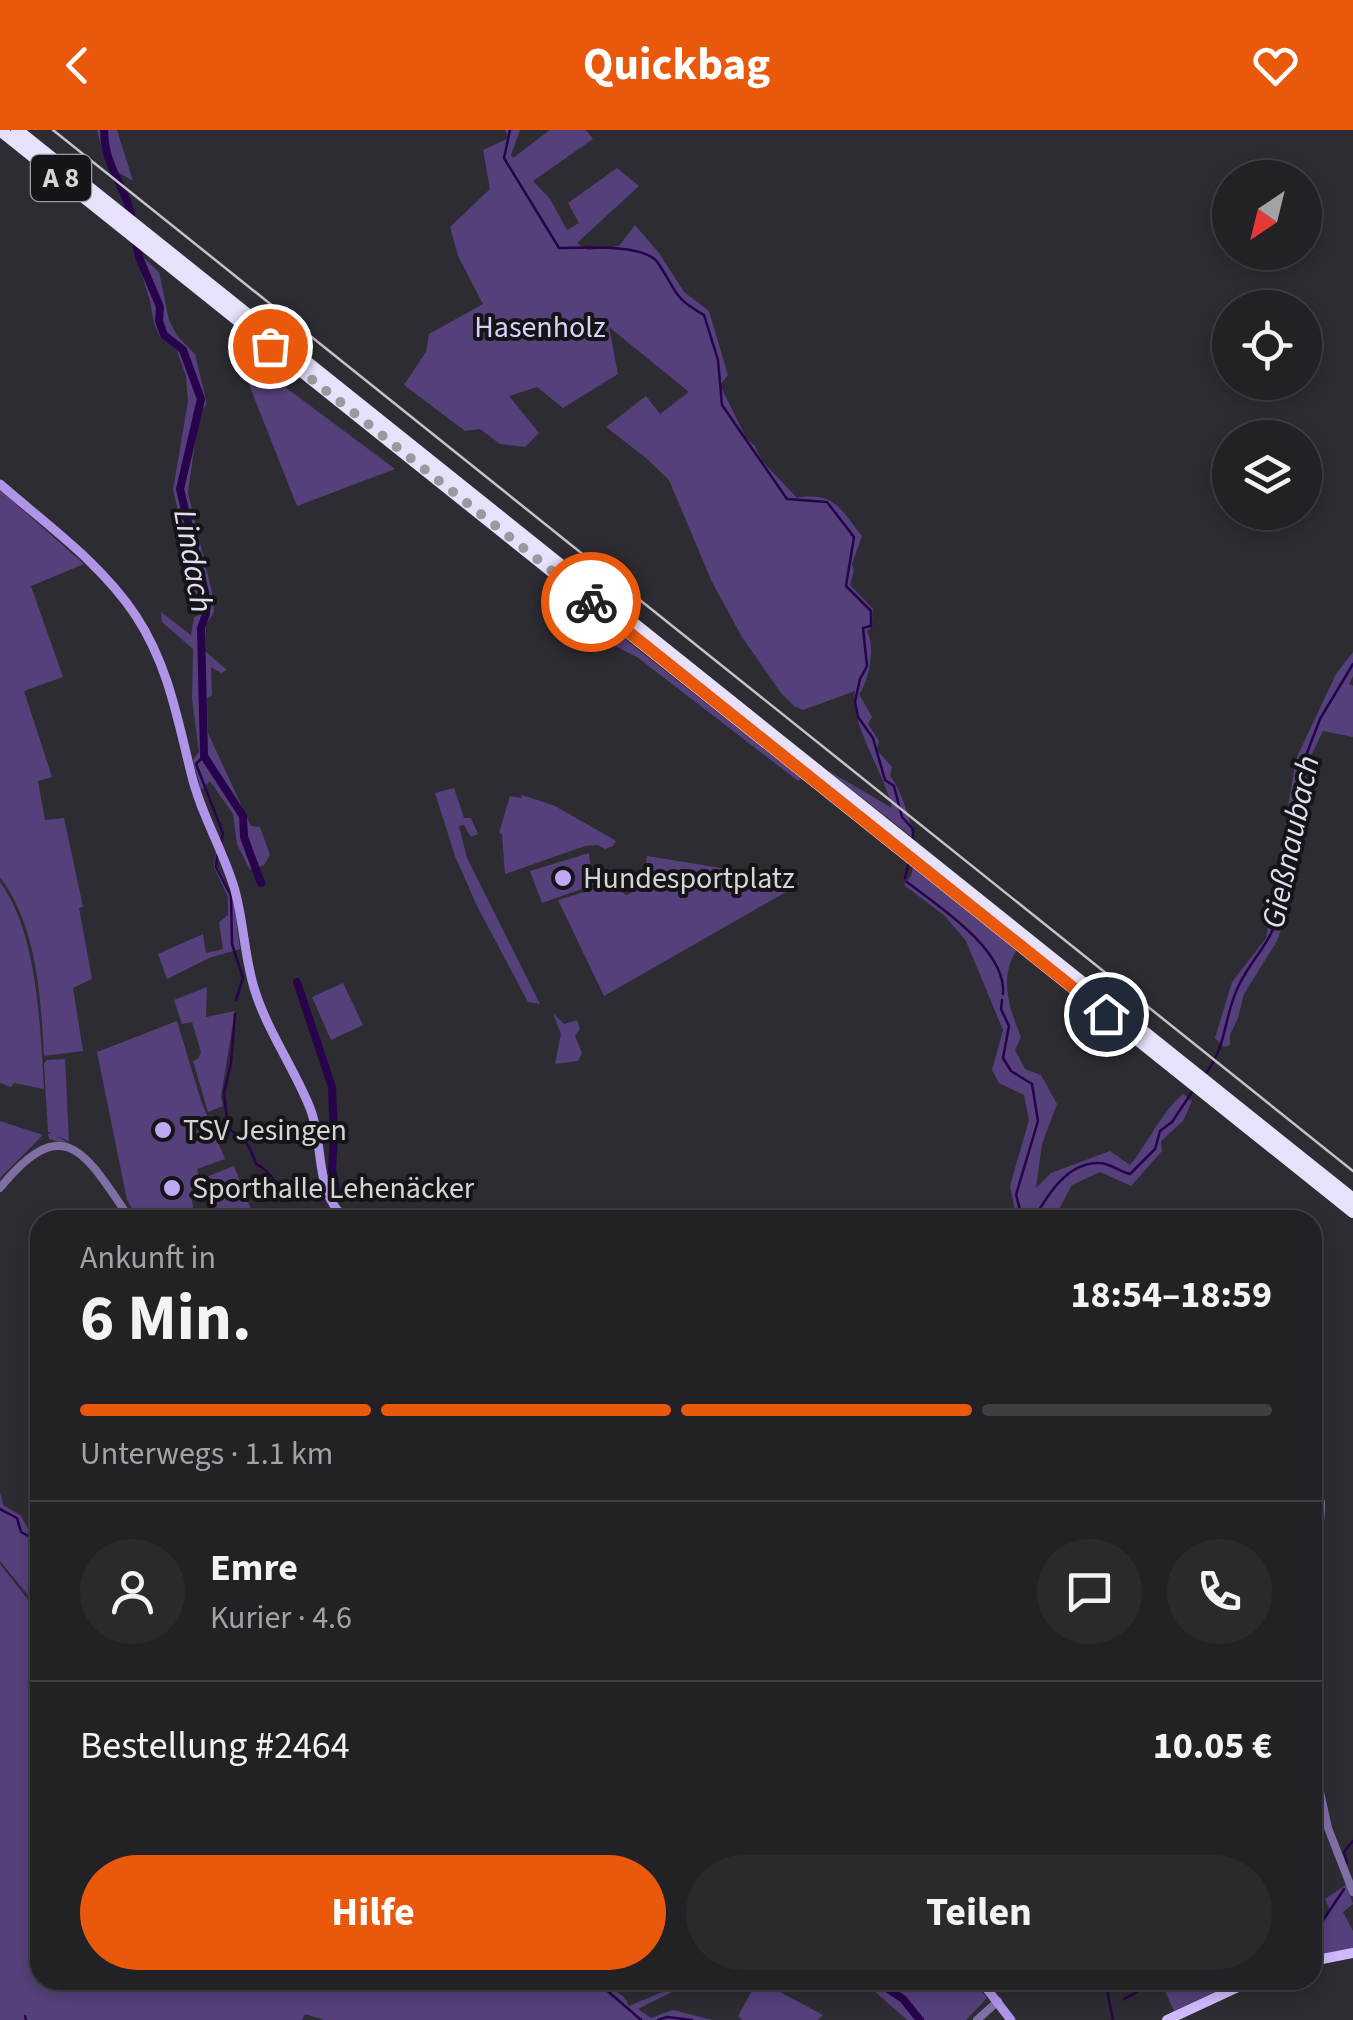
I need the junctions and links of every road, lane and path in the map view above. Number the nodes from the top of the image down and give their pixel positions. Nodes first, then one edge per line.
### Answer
1 (0, 130) edge
2 (17, 130) edge
3 (120, 220) junction
4 (140, 235) junction
5 (0, 484) edge
6 (0, 1188) edge
7 (1353, 1199) edge
8 (123, 1210) edge
9 (339, 1210) edge
10 (1353, 1212) edge
11 (1322, 1801) edge
12 (1353, 1892) edge
13 (1353, 1953) edge
14 (1322, 1960) edge
15 (989, 1990) edge
16 (1231, 1990) edge
17 (998, 2001) junction
18 (977, 2020) edge
19 (1011, 2020) edge
20 (1167, 2020) edge

1 - 3 highway, A 8
2 - 3 highway, A 8
3 - 4 highway, A 8
4 - 7 highway, A 8
4 - 10 highway, A 8
5 - 9 main road
6 - 8 street
11 - 12 street
13 - 14 main road
15 - 17 main road
16 - 20 main road
17 - 18 street
17 - 19 main road

